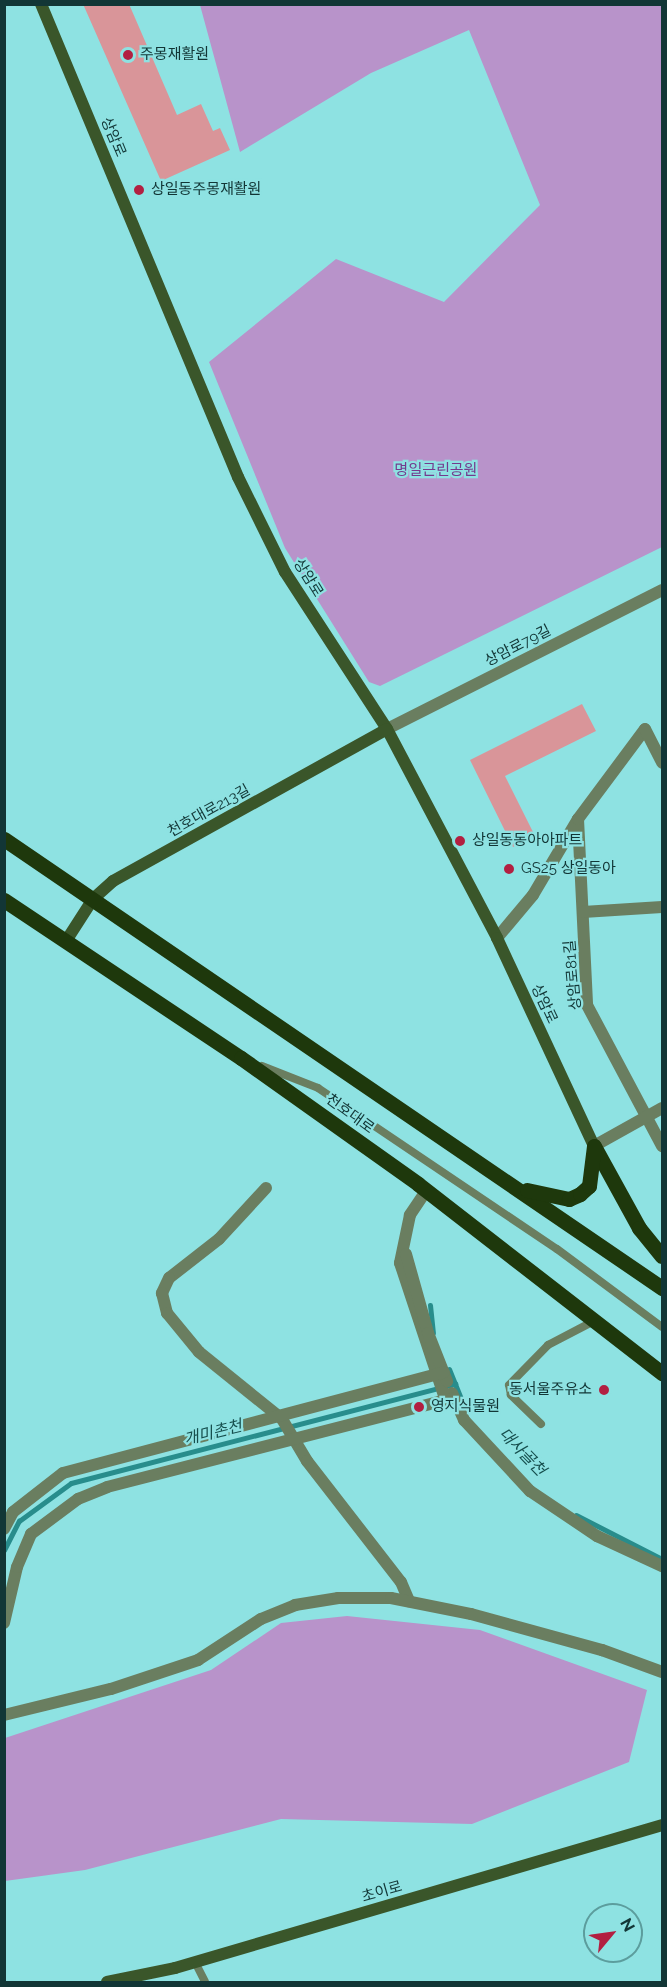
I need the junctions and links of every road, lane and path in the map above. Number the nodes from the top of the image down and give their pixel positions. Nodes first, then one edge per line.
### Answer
1 (41, 4) edge
2 (663, 590) edge
3 (387, 729) junction
4 (663, 763) edge
5 (578, 819) junction
6 (4, 839) edge
7 (93, 899) junction
8 (4, 900) edge
9 (663, 907) edge
10 (583, 912) junction
11 (497, 938) junction
12 (66, 941) junction
13 (241, 1058) junction
14 (663, 1108) edge
15 (647, 1118) junction
16 (594, 1146) junction
17 (663, 1146) edge
18 (266, 1188) dead end
19 (518, 1188) junction
20 (426, 1191) junction
21 (610, 1252) junction
22 (663, 1256) edge
23 (663, 1288) edge
24 (663, 1296) edge
25 (592, 1322) junction
26 (663, 1327) edge
27 (663, 1373) edge
28 (440, 1376) junction
29 (450, 1397) junction
30 (282, 1419) junction
31 (541, 1424) dead end
32 (297, 1437) junction
33 (4, 1529) edge
34 (663, 1566) edge
35 (408, 1601) junction
36 (4, 1623) edge
37 (663, 1672) edge
38 (4, 1715) edge
39 (663, 1825) edge
40 (195, 1962) junction
41 (107, 1983) edge
42 (205, 1983) edge

1 - 3 main road, 상암로
2 - 3 street, 상암로79길
3 - 7 main road, 천호대로213길
3 - 11 main road, 상암로
4 - 5 street
5 - 10 street, 상암로81길
5 - 11 street
6 - 7 main road
7 - 12 main road, 천호대로213길
7 - 19 main road
8 - 12 main road, 천호대로
9 - 10 street
10 - 15 street, 상암로81길
11 - 16 main road, 상암로
12 - 13 main road, 천호대로
13 - 20 main road, 천호대로
13 - 26 lane
14 - 15 street
15 - 16 street
15 - 17 street, 상암로81길
16 - 19 main road
16 - 22 main road
18 - 30 street
19 - 21 main road
20 - 25 main road, 천호대로
20 - 28 street
21 - 23 main road
21 - 24 lane
25 - 27 main road, 천호대로
25 - 31 lane
28 - 29 street
28 - 30 street
29 - 32 street
29 - 34 street
30 - 32 street
30 - 33 street
32 - 35 street
32 - 36 street
35 - 37 street
35 - 38 street
39 - 40 main road, 초이로
40 - 41 main road, 초이로
40 - 42 lane

